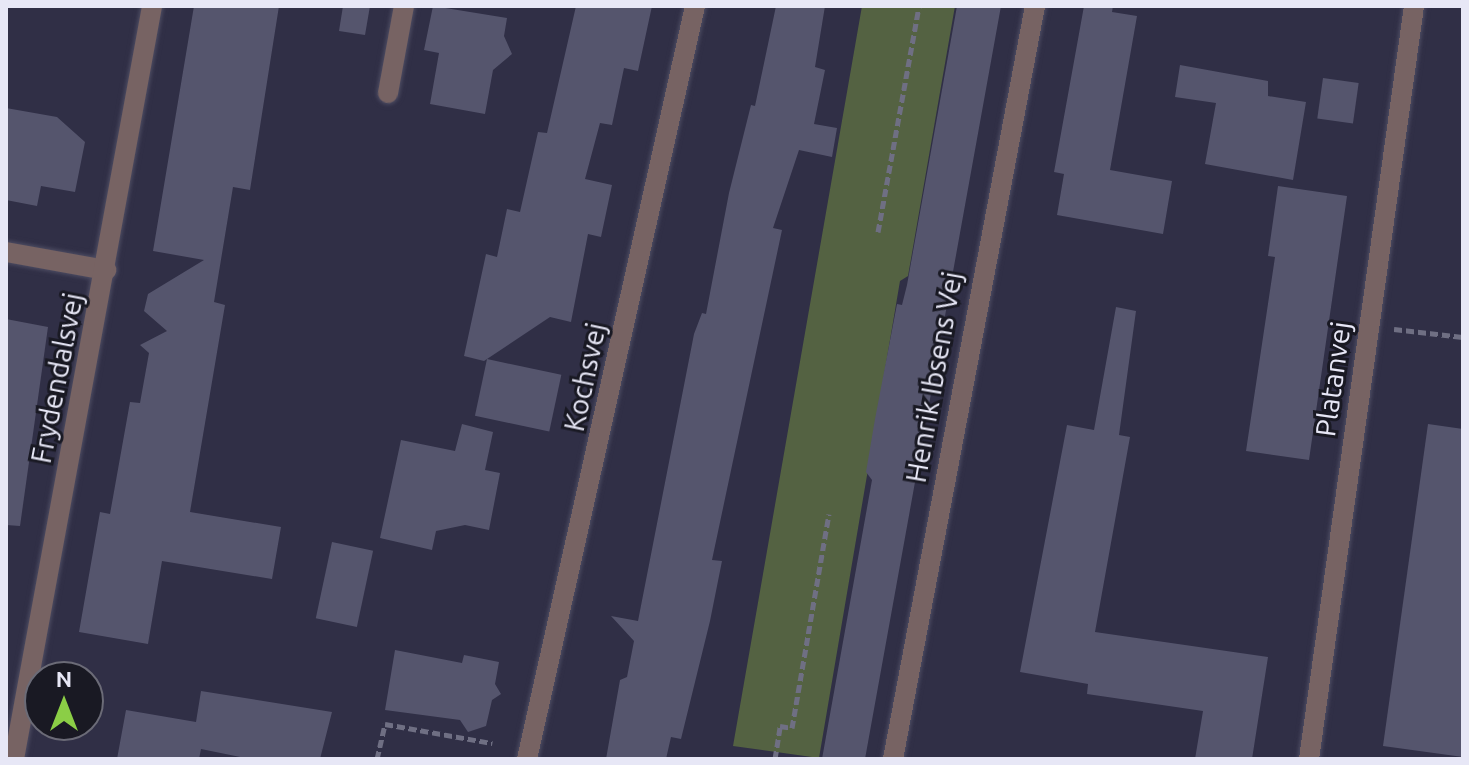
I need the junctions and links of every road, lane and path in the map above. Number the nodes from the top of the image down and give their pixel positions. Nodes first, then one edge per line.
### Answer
1 (152, 6) edge
2 (404, 6) edge
3 (695, 6) edge
4 (919, 6) edge
5 (1035, 6) edge
6 (1414, 6) edge
7 (388, 93) dead end
8 (878, 232) dead end
9 (6, 252) edge
10 (106, 270) junction
11 (1369, 325) junction
12 (1463, 337) edge
13 (829, 514) dead end
14 (492, 743) dead end
15 (14, 759) edge
16 (377, 759) edge
17 (527, 759) edge
18 (775, 759) edge
19 (893, 759) edge
20 (1309, 759) edge

1 - 10 street, Frydendalsvej
2 - 7 street
3 - 17 street, Kochsvej
4 - 8 path
5 - 19 street, Henrik Ibsens Vej
6 - 11 street, Platanvej
9 - 10 street
10 - 15 street, Frydendalsvej
11 - 12 path
11 - 20 street, Platanvej
13 - 18 path
14 - 16 path

